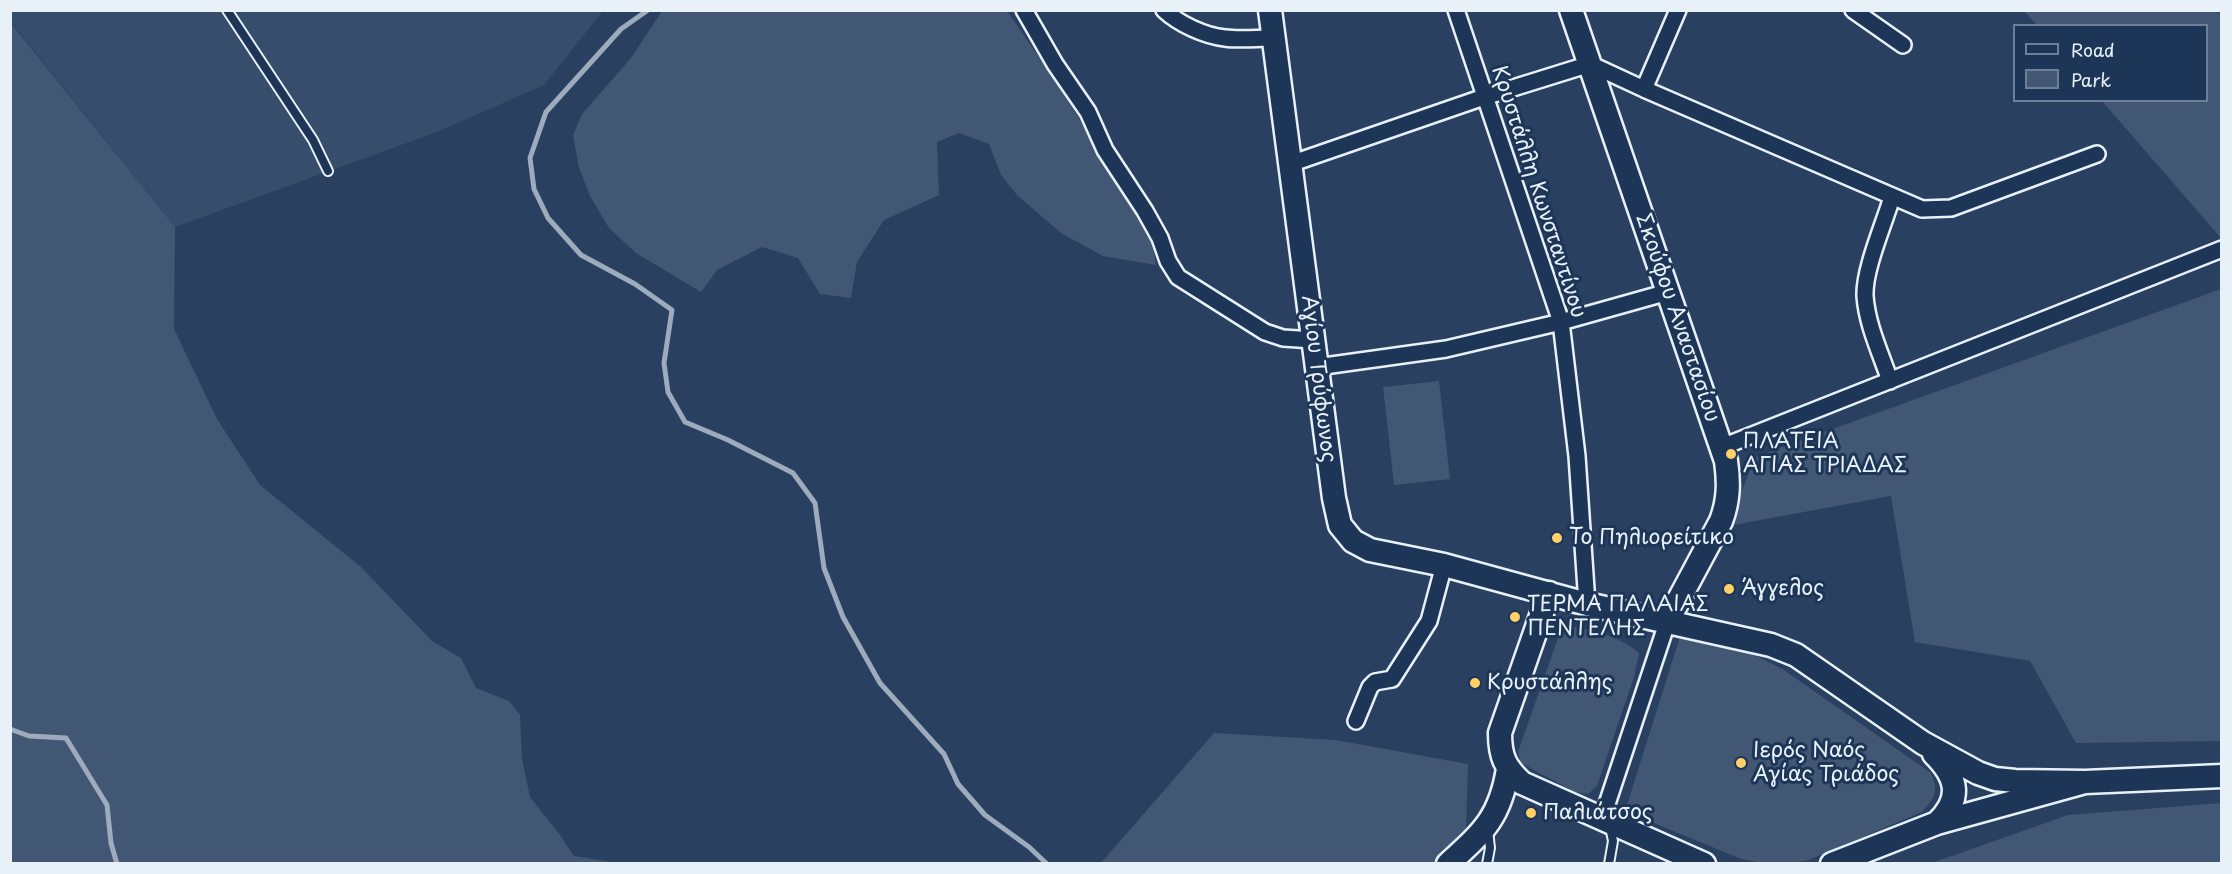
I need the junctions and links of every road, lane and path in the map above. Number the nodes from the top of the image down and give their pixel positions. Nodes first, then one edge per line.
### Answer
1 (227, 10) edge
2 (1024, 10) edge
3 (1164, 10) edge
4 (1270, 10) edge
5 (1456, 10) edge
6 (1571, 10) edge
7 (1678, 10) edge
8 (1853, 10) edge
9 (1273, 38) junction
10 (1903, 45) dead end
11 (1590, 64) junction
12 (1644, 89) junction
13 (1484, 97) junction
14 (2097, 154) dead end
15 (1290, 164) junction
16 (328, 171) dead end
17 (1892, 197) junction
18 (2222, 249) edge
19 (1668, 292) junction
20 (1561, 322) junction
21 (1313, 340) junction
22 (1317, 368) junction
23 (1890, 381) junction
24 (1722, 447) junction
25 (1444, 565) junction
26 (1549, 593) junction
27 (1587, 604) junction
28 (1668, 620) junction
29 (1356, 721) dead end
30 (1923, 742) junction
31 (1508, 769) junction
32 (2222, 776) edge
33 (2085, 782) junction
34 (1606, 820) junction
35 (1936, 823) junction
36 (1488, 826) junction
37 (1448, 864) edge
38 (1487, 864) edge
39 (1609, 864) edge
40 (1704, 864) edge
41 (1832, 864) edge

1 - 16 lane
2 - 21 street
3 - 9 street
4 - 9 main road, Αγίου Τρύφωνος
5 - 13 street, Κρυστάλλη Κωνσταντίνου
6 - 11 main road, Σκούφου Αναστασίου
7 - 12 street
8 - 10 street
9 - 15 main road, Αγίου Τρύφωνος
11 - 12 street
11 - 13 street
11 - 19 main road, Σκούφου Αναστασίου
12 - 17 street
13 - 15 street
13 - 20 street, Κρυστάλλη Κωνσταντίνου
14 - 17 street
15 - 21 main road, Αγίου Τρύφωνος
17 - 23 street
18 - 23 street
19 - 20 street
19 - 24 main road, Σκούφου Αναστασίου
20 - 22 street
20 - 27 street, Κρυστάλλη Κωνσταντίνου
21 - 22 main road, Αγίου Τρύφωνος
22 - 25 main road, Αγίου Τρύφωνος
23 - 24 street
24 - 28 main road, Σκούφου Αναστασίου
25 - 26 main road, Αγίου Τρύφωνος
25 - 29 street
26 - 27 main road, Αγίου Τρύφωνος
26 - 31 main road
27 - 28 main road, Αγίου Τρύφωνος
28 - 30 main road, Αγίου Τρύφωνος
28 - 34 street
30 - 33 main road
30 - 35 main road
31 - 34 main road
31 - 36 main road
32 - 33 main road
33 - 35 main road
34 - 39 lane
34 - 40 main road
35 - 41 main road
36 - 37 main road
36 - 38 lane

